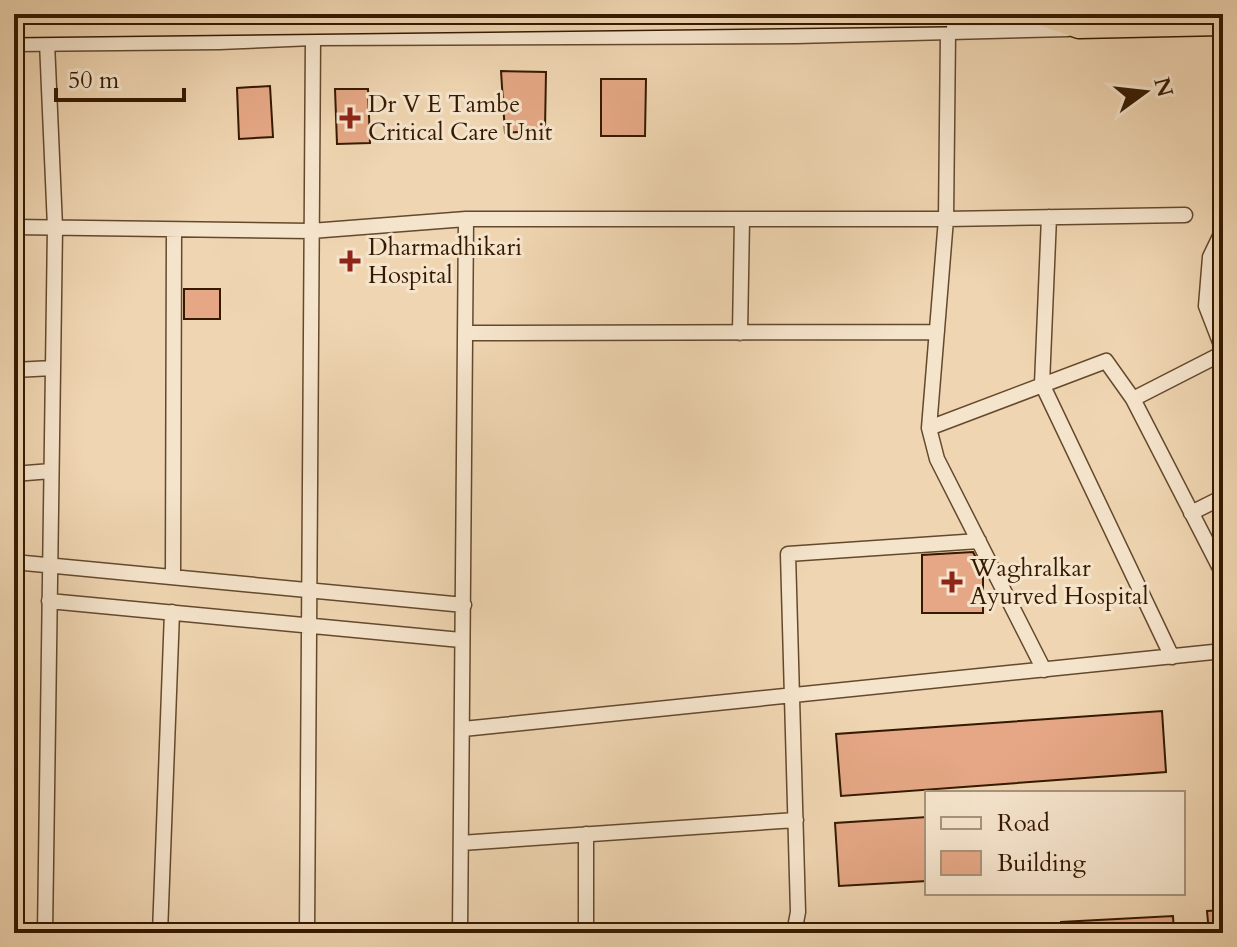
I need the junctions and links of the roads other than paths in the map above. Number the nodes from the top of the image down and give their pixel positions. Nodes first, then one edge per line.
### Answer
1 (312, 14) edge
2 (1041, 14) edge
3 (1223, 24) edge
4 (14, 26) edge
5 (1079, 27) junction
6 (948, 32) junction
7 (313, 37) junction
8 (47, 42) junction
9 (14, 43) edge
10 (1185, 215) dead end
11 (1049, 217) junction
12 (466, 219) junction
13 (742, 219) junction
14 (946, 219) junction
15 (14, 227) edge
16 (55, 227) junction
17 (174, 230) junction
18 (1223, 230) edge
19 (311, 231) junction
20 (937, 332) junction
21 (465, 333) junction
22 (740, 333) junction
23 (1223, 351) edge
24 (53, 368) junction
25 (14, 370) edge
26 (1042, 384) junction
27 (1133, 399) junction
28 (929, 428) junction
29 (51, 471) junction
30 (14, 474) edge
31 (1223, 497) edge
32 (1191, 513) junction
33 (979, 541) junction
34 (14, 562) edge
35 (50, 567) junction
36 (1223, 574) edge
37 (173, 576) junction
38 (309, 595) junction
39 (49, 598) junction
40 (464, 605) junction
41 (172, 612) junction
42 (308, 622) junction
43 (461, 640) junction
44 (1223, 651) edge
45 (1172, 657) junction
46 (1044, 670) junction
47 (791, 696) junction
48 (463, 729) junction
49 (796, 820) junction
50 (586, 834) junction
51 (461, 843) junction
52 (45, 933) edge
53 (160, 933) edge
54 (307, 933) edge
55 (460, 933) edge
56 (586, 933) edge
57 (794, 933) edge

1 - 7 street
2 - 4 highway, bridge
2 - 5 highway
3 - 5 highway
5 - 6 street
6 - 7 street
6 - 14 street
7 - 8 street
7 - 19 street
8 - 9 street
8 - 16 street
10 - 11 street
11 - 14 street
11 - 26 street
12 - 13 street
12 - 19 street
12 - 21 street
13 - 14 street
13 - 22 street
14 - 20 street
15 - 16 street
16 - 17 street
16 - 24 street
17 - 19 street
17 - 37 street
18 - 23 street
19 - 38 street
20 - 22 street
20 - 28 street
21 - 22 street
21 - 40 street
23 - 27 street
24 - 25 street
24 - 29 street
26 - 27 street
26 - 28 street
26 - 45 street
27 - 32 street
28 - 33 street
29 - 30 street
29 - 35 street
31 - 32 street
32 - 36 street
33 - 46 street
33 - 47 street
34 - 35 street
35 - 37 street
35 - 39 street
37 - 38 street
38 - 40 street
38 - 42 street
39 - 41 street
39 - 52 street
40 - 43 street
41 - 42 street
41 - 53 street
42 - 43 street
42 - 54 street
43 - 48 street
44 - 45 street
45 - 46 street
46 - 47 street
47 - 48 street
47 - 49 street
48 - 51 street
49 - 50 street
49 - 57 street
50 - 51 street
50 - 56 street
51 - 55 street

